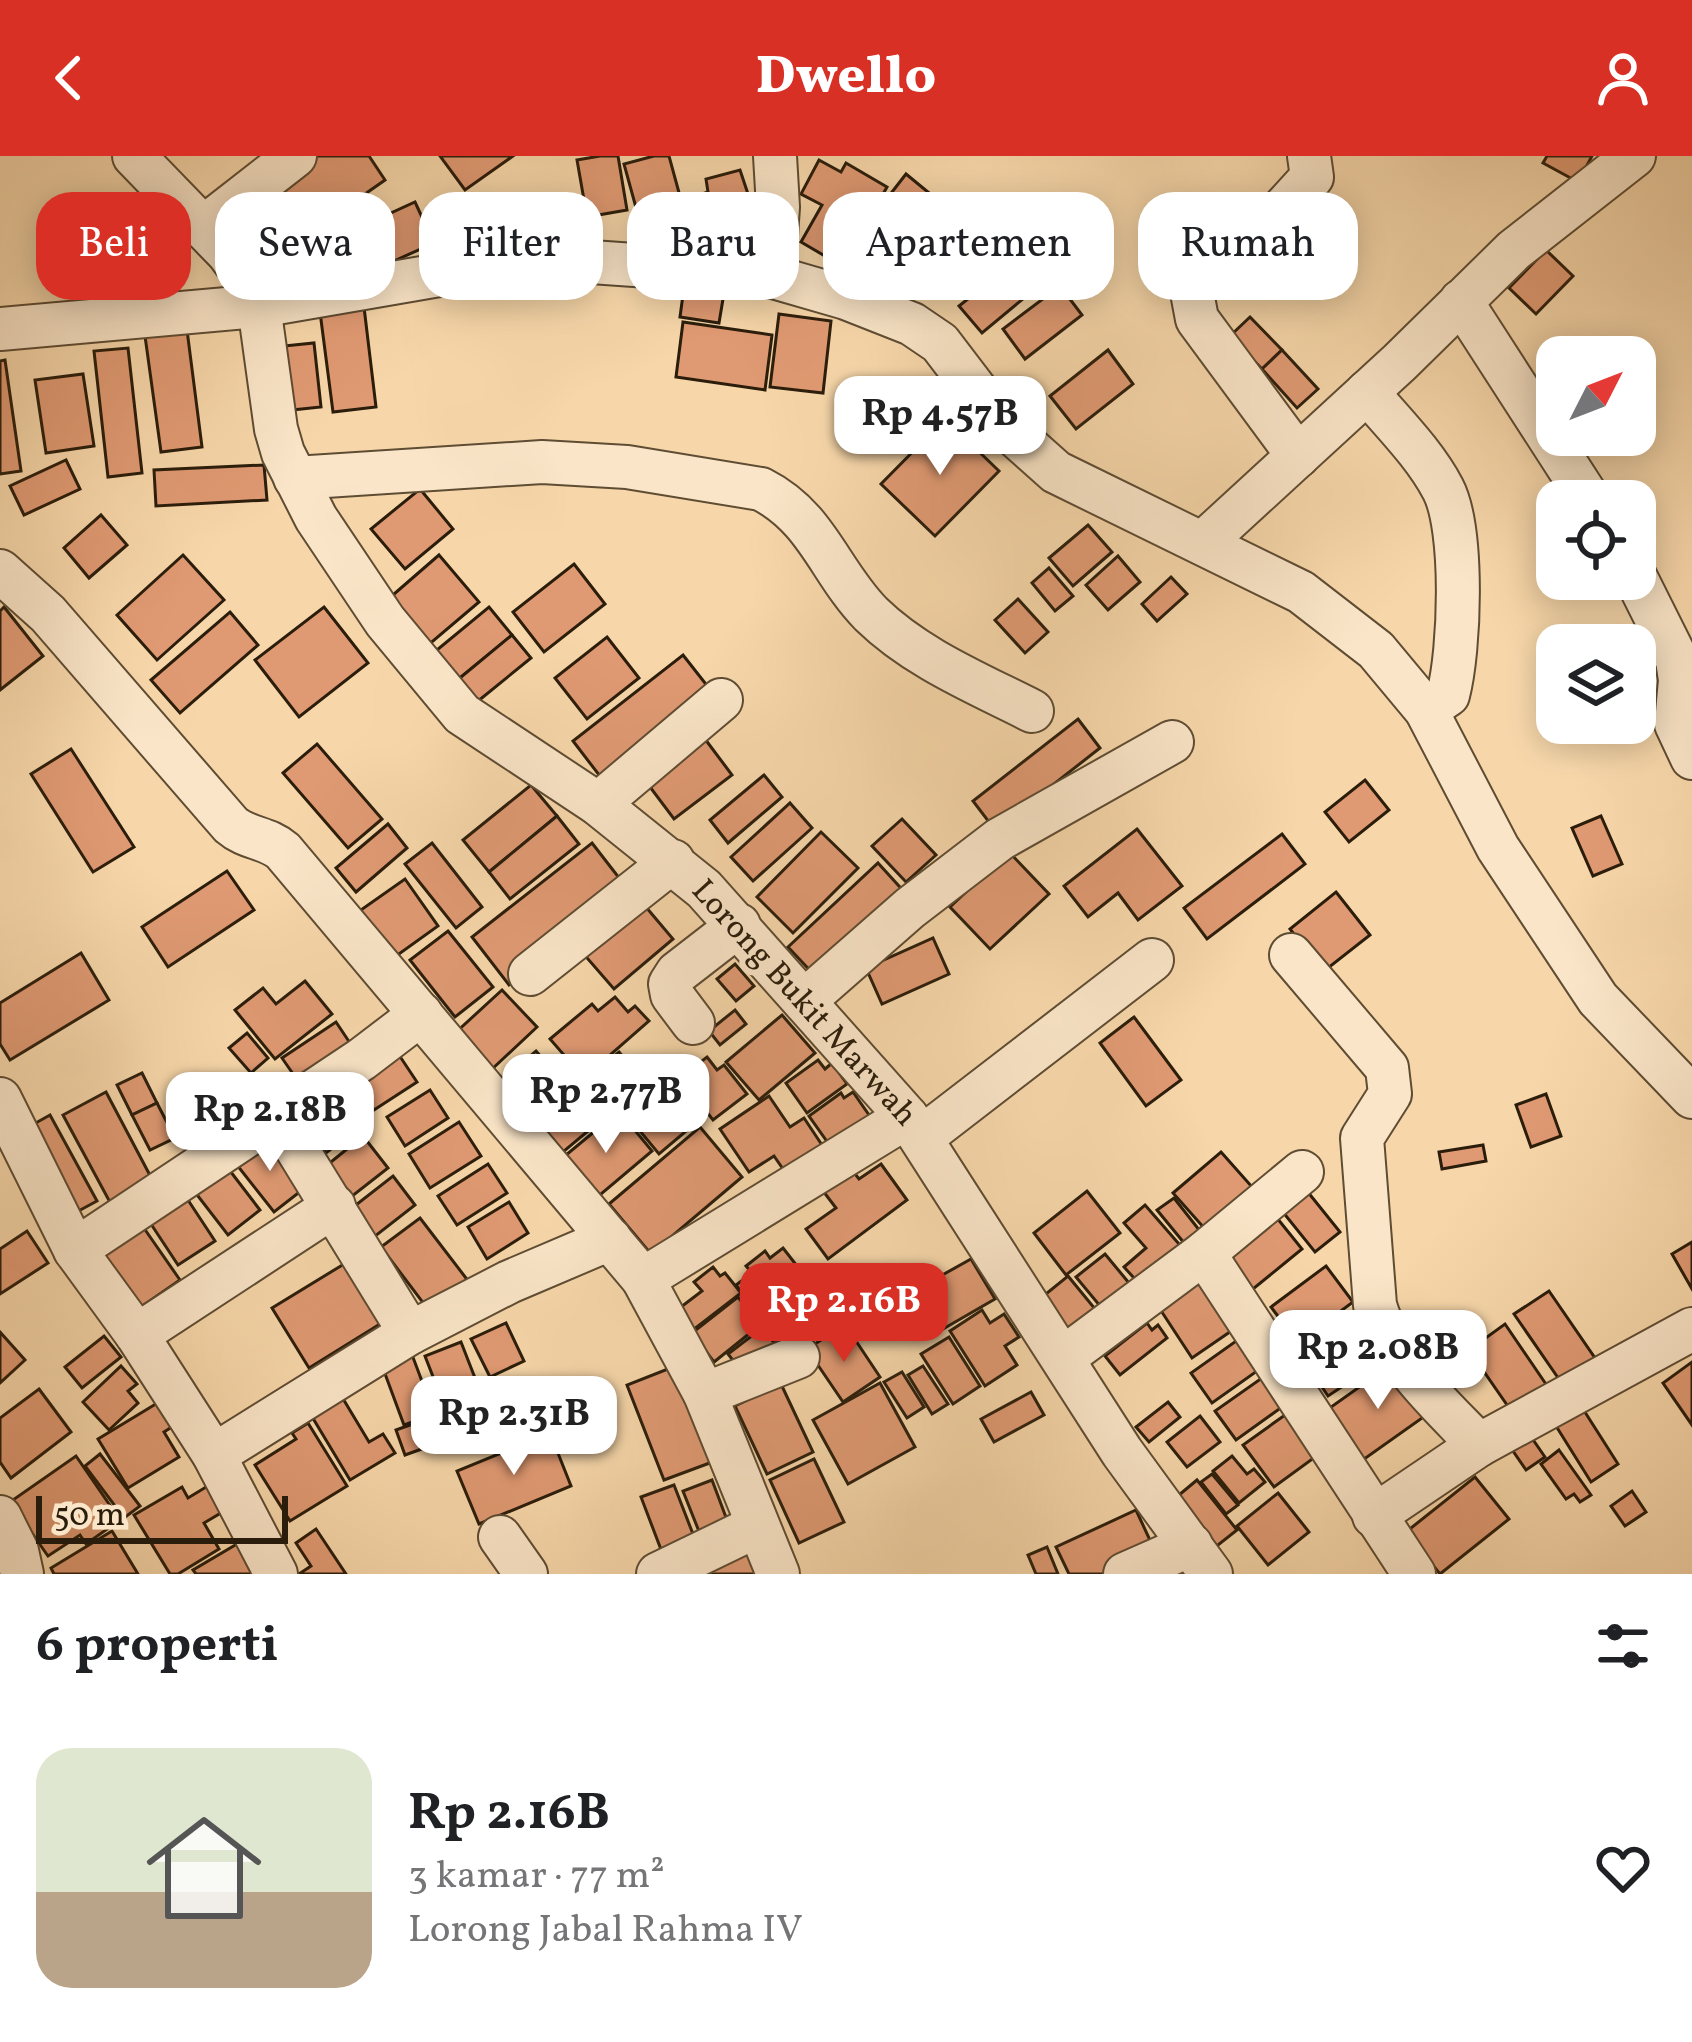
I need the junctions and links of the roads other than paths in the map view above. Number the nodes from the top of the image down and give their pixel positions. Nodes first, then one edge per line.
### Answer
1 (134, 156) edge
2 (295, 156) edge
3 (775, 156) edge
4 (1310, 156) edge
5 (1634, 156) edge
6 (777, 192) edge
7 (203, 227) junction
8 (627, 264) edge
9 (799, 285) edge
10 (1461, 301) junction
11 (259, 306) junction
12 (0, 329) edge
13 (1367, 392) junction
14 (1298, 456) junction
15 (295, 478) junction
16 (1576, 480) edge
17 (1204, 542) junction
18 (0, 571) edge
19 (1647, 600) edge
20 (722, 700) dead end
21 (1426, 710) junction
22 (1032, 711) dead end
23 (1172, 742) dead end
24 (1692, 758) edge
25 (598, 804) junction
26 (673, 861) junction
27 (739, 925) junction
28 (1291, 955) dead end
29 (1152, 960) dead end
30 (530, 974) dead end
31 (804, 1001) junction
32 (421, 1014) junction
33 (693, 1023) dead end
34 (1692, 1097) edge
35 (0, 1100) edge
36 (276, 1115) junction
37 (914, 1128) junction
38 (1302, 1172) dead end
39 (334, 1206) junction
40 (610, 1239) junction
41 (75, 1250) junction
42 (1204, 1253) junction
43 (644, 1279) junction
44 (1692, 1329) edge
45 (410, 1333) junction
46 (136, 1335) junction
47 (798, 1357) dead end
48 (1063, 1358) junction
49 (705, 1394) junction
50 (1479, 1445) junction
51 (214, 1455) junction
52 (1374, 1516) junction
53 (757, 1526) junction
54 (500, 1537) dead end
55 (1201, 1559) edge
56 (276, 1574) edge
57 (526, 1574) edge
58 (658, 1574) edge
59 (778, 1574) edge
60 (1125, 1574) edge
61 (1414, 1574) edge

1 - 7 street
2 - 7 street
3 - 6 street
4 - 14 street
5 - 10 street
7 - 11 street
8 - 11 street
9 - 17 street
10 - 13 street
10 - 16 street
11 - 12 street
11 - 15 street, Lorong Bukit Marwah
13 - 14 street
13 - 21 street
14 - 17 street
15 - 22 street
15 - 25 street, Lorong Bukit Marwah
17 - 21 street
18 - 32 street
19 - 24 street
20 - 25 street
21 - 34 street
23 - 31 street
25 - 26 street, Lorong Bukit Marwah
26 - 27 street, Lorong Bukit Marwah
26 - 30 street
27 - 31 street, Lorong Bukit Marwah
27 - 33 street
28 - 50 street
29 - 37 street
31 - 37 street, Lorong Bukit Marwah
32 - 36 street
32 - 40 street
35 - 41 street
36 - 39 street
36 - 41 street
37 - 43 street
37 - 48 street, Lorong Bukit Marwah
38 - 42 street
39 - 45 street
39 - 46 street
40 - 43 street
40 - 45 street
41 - 46 street
42 - 48 street
42 - 52 street
43 - 49 street
44 - 50 street
45 - 51 street
46 - 51 street
47 - 49 street
48 - 55 street, Lorong Bukit Marwah
49 - 53 street
50 - 52 street
51 - 56 street
52 - 61 street
53 - 58 street
53 - 59 street
54 - 57 street
55 - 60 street

